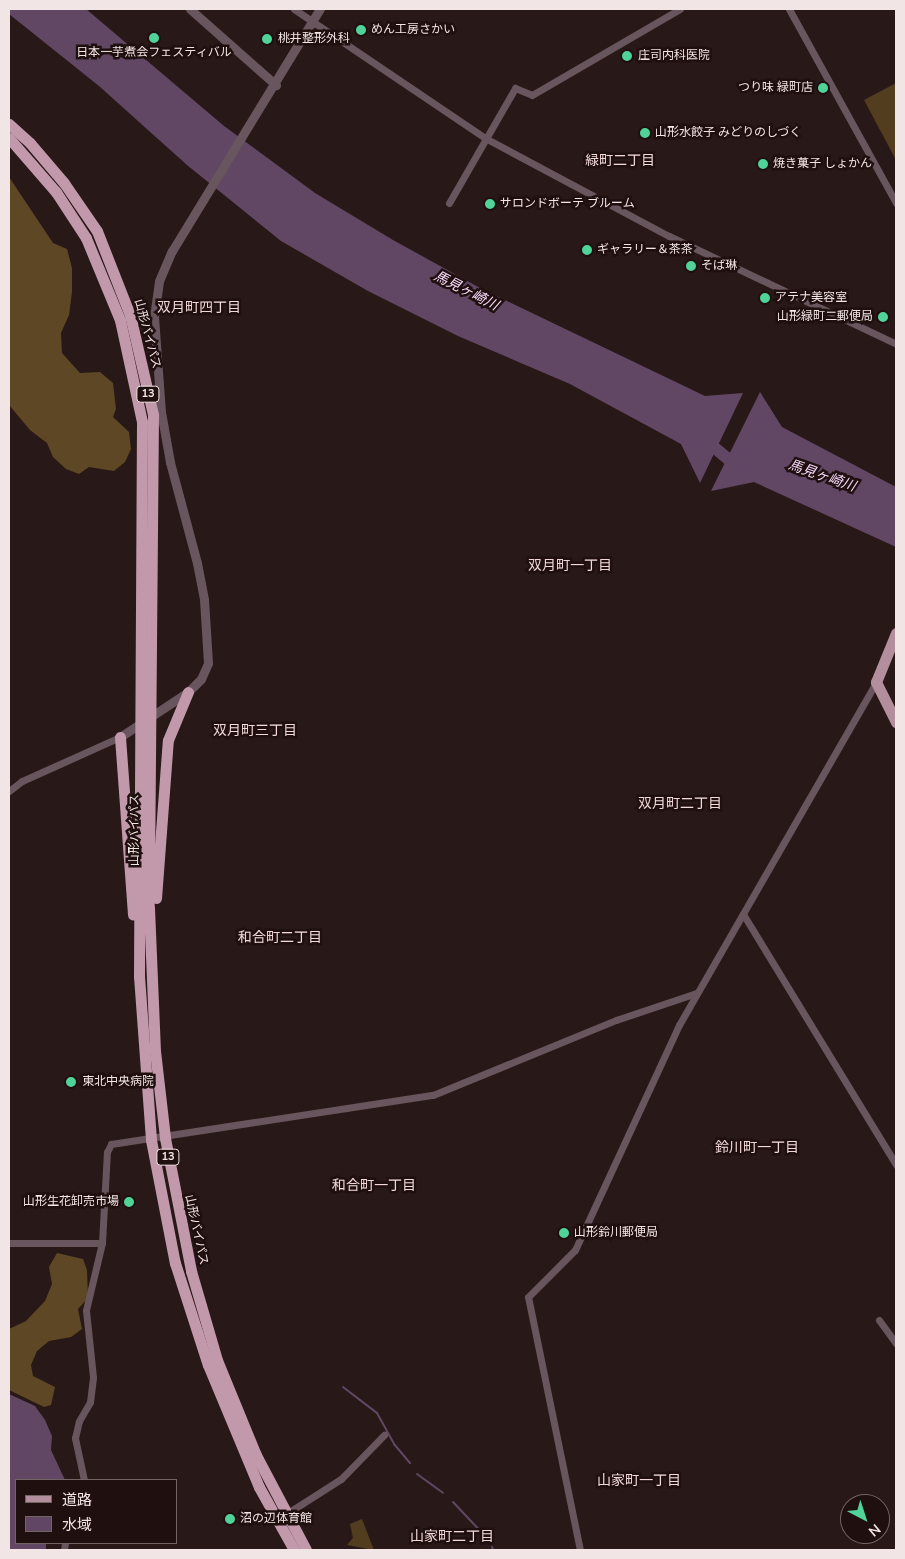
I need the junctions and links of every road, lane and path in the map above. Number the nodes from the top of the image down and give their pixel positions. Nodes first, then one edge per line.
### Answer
1 (190, 9) edge
2 (294, 9) edge
3 (320, 9) edge
4 (680, 9) edge
5 (789, 9) edge
6 (312, 22) junction
7 (276, 85) junction
8 (9, 124) edge
9 (9, 138) edge
10 (486, 139) junction
11 (449, 203) dead end
12 (896, 204) edge
13 (896, 344) edge
14 (896, 633) edge
15 (876, 682) junction
16 (188, 692) junction
17 (145, 707) junction
18 (896, 722) edge
19 (120, 737) junction
20 (9, 791) edge
21 (743, 914) junction
22 (145, 975) junction
23 (696, 993) junction
24 (165, 1138) junction
25 (151, 1140) junction
26 (896, 1165) edge
27 (9, 1243) edge
28 (102, 1243) junction
29 (879, 1320) dead end
30 (896, 1342) edge
31 (384, 1435) dead end
32 (84, 1479) edge
33 (286, 1514) junction
34 (294, 1550) edge
35 (306, 1550) edge
36 (580, 1550) edge

1 - 7 street
2 - 6 street
3 - 6 street
4 - 10 street
5 - 12 street
6 - 7 street
6 - 10 street
7 - 16 street
8 - 17 highway, 山形バイパス / 13
9 - 17 highway, 山形バイパス / 13
10 - 11 street
10 - 13 street
14 - 15 main road
15 - 18 main road
15 - 21 street
16 - 19 street
16 - 22 highway
17 - 22 highway, 山形バイパス / 13
19 - 20 street
19 - 22 highway
21 - 23 street
21 - 26 street
22 - 24 highway, 山形バイパス / 13
22 - 25 highway, 山形バイパス / 13
23 - 24 street
23 - 36 street
24 - 25 street
24 - 33 highway, 山形バイパス / 13
25 - 28 street
25 - 34 highway, 山形バイパス / 13
27 - 28 street
28 - 32 street
29 - 30 street
31 - 33 street
33 - 35 highway, 山形バイパス / 13

